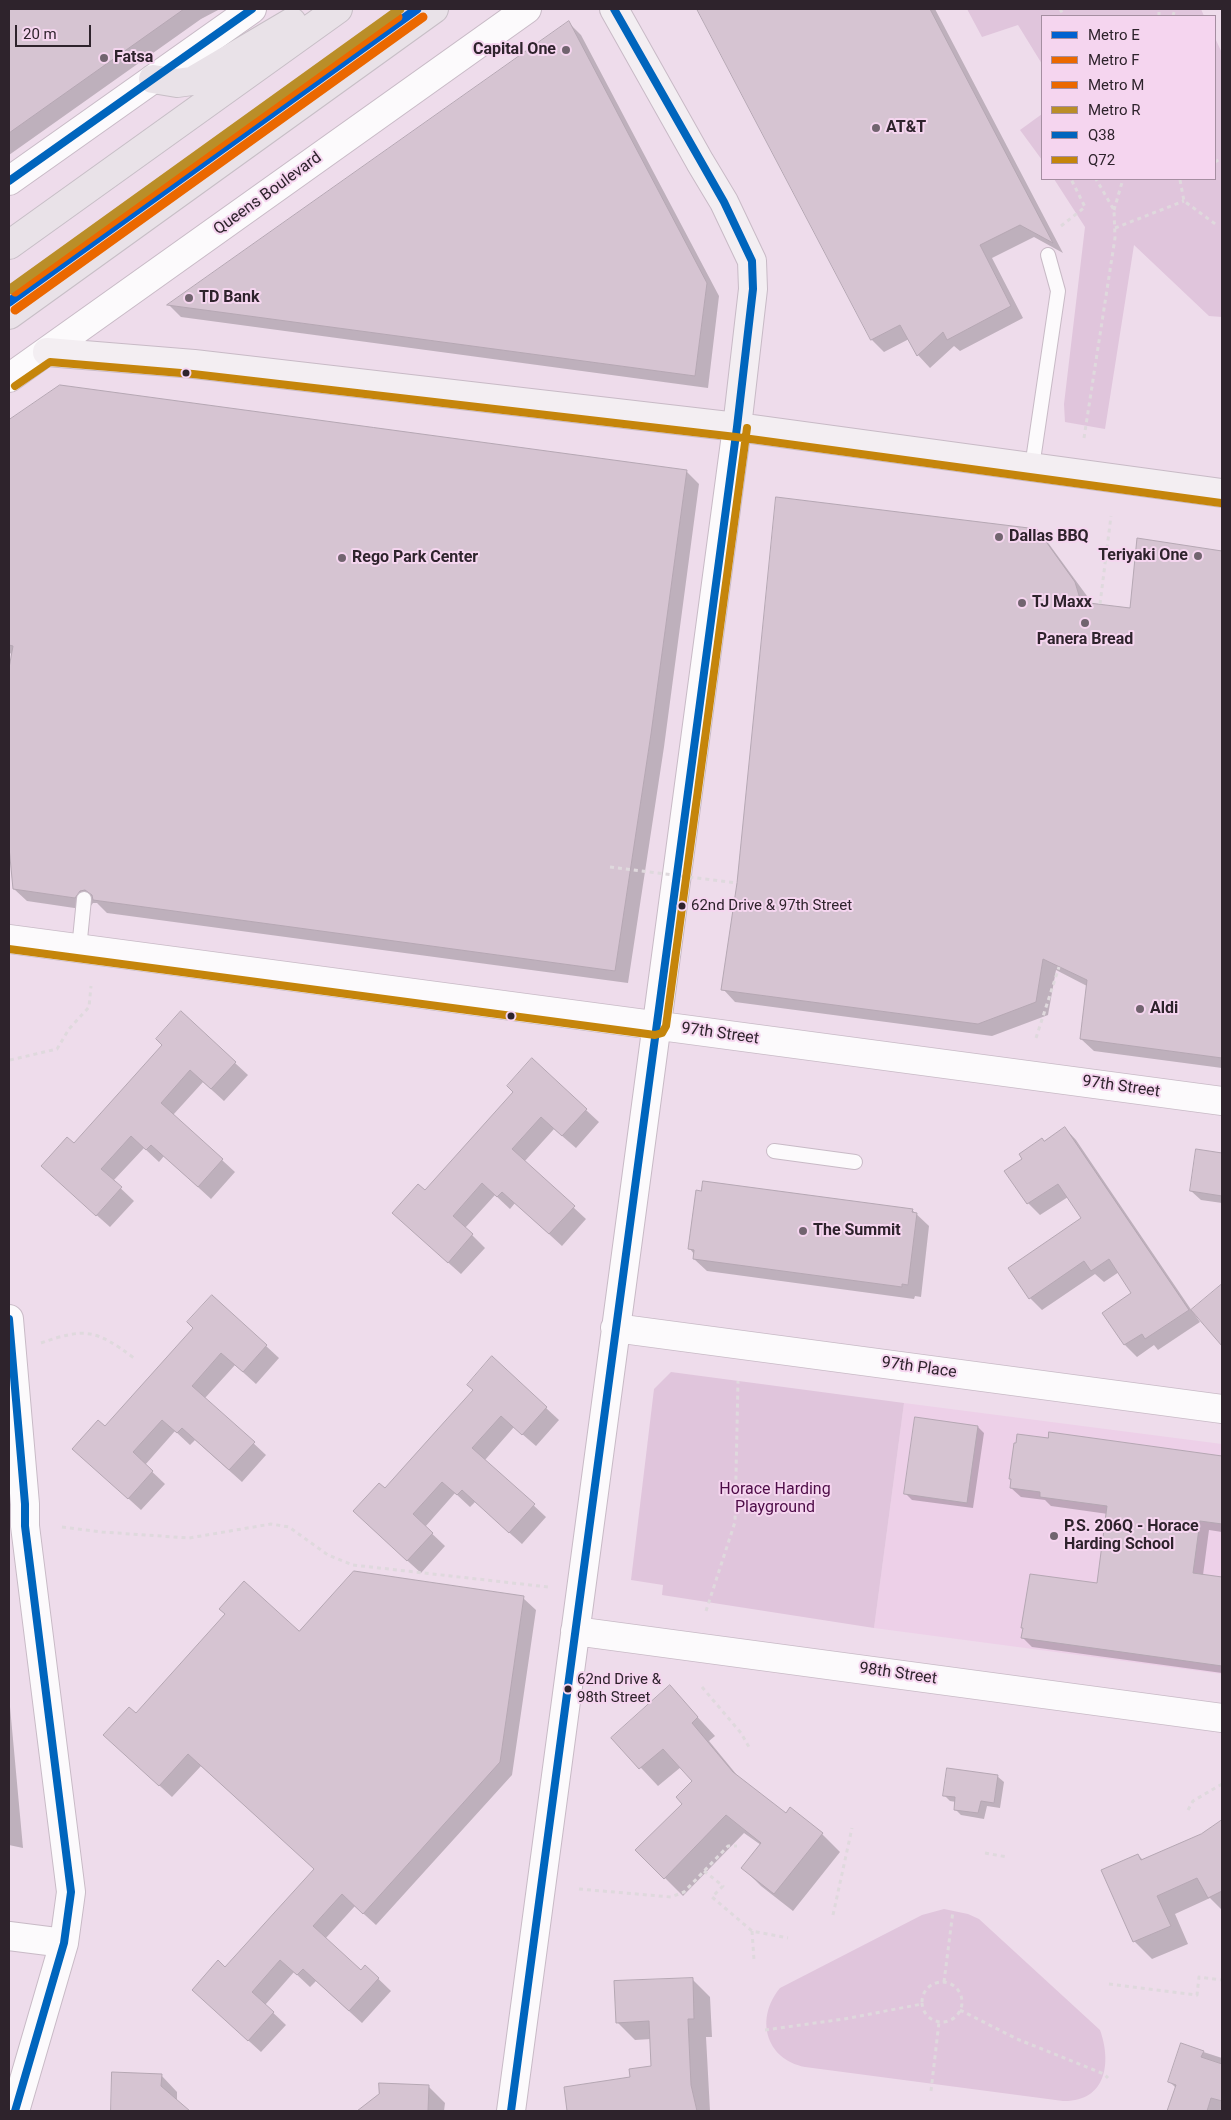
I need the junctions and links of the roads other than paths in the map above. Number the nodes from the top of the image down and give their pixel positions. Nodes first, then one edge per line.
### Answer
1 (252, 9) edge
2 (321, 9) edge
3 (338, 9) edge
4 (434, 9) edge
5 (527, 9) edge
6 (614, 9) edge
7 (153, 79) junction
8 (9, 181) edge
9 (9, 245) edge
10 (1048, 255) dead end
11 (9, 315) edge
12 (47, 352) junction
13 (9, 378) edge
14 (737, 427) junction
15 (1032, 468) junction
16 (1222, 493) edge
17 (84, 899) dead end
18 (9, 939) edge
19 (79, 949) junction
20 (656, 1025) junction
21 (1222, 1101) edge
22 (774, 1150) dead end
23 (855, 1162) dead end
24 (9, 1319) edge
25 (615, 1328) junction
26 (1222, 1409) edge
27 (19, 1550) edge
28 (575, 1631) junction
29 (1222, 1718) edge
30 (9, 1936) edge
31 (64, 1944) junction
32 (15, 2111) edge
33 (510, 2111) edge

1 - 7 street
2 - 7 main road
3 - 9 main road
4 - 11 main road
5 - 12 street, Queens Boulevard
6 - 14 main road
7 - 8 street
10 - 15 lane
12 - 13 street, Queens Boulevard
12 - 14 main road
14 - 15 main road
14 - 20 street
15 - 16 main road
17 - 19 lane
18 - 19 street, 97th Street
19 - 20 street, 97th Street
20 - 21 street, 97th Street
20 - 25 street
22 - 23 lane
24 - 27 street
25 - 26 street, 97th Place
25 - 28 street
27 - 31 street
28 - 29 street, 98th Street
28 - 33 street
30 - 31 street
31 - 32 street

